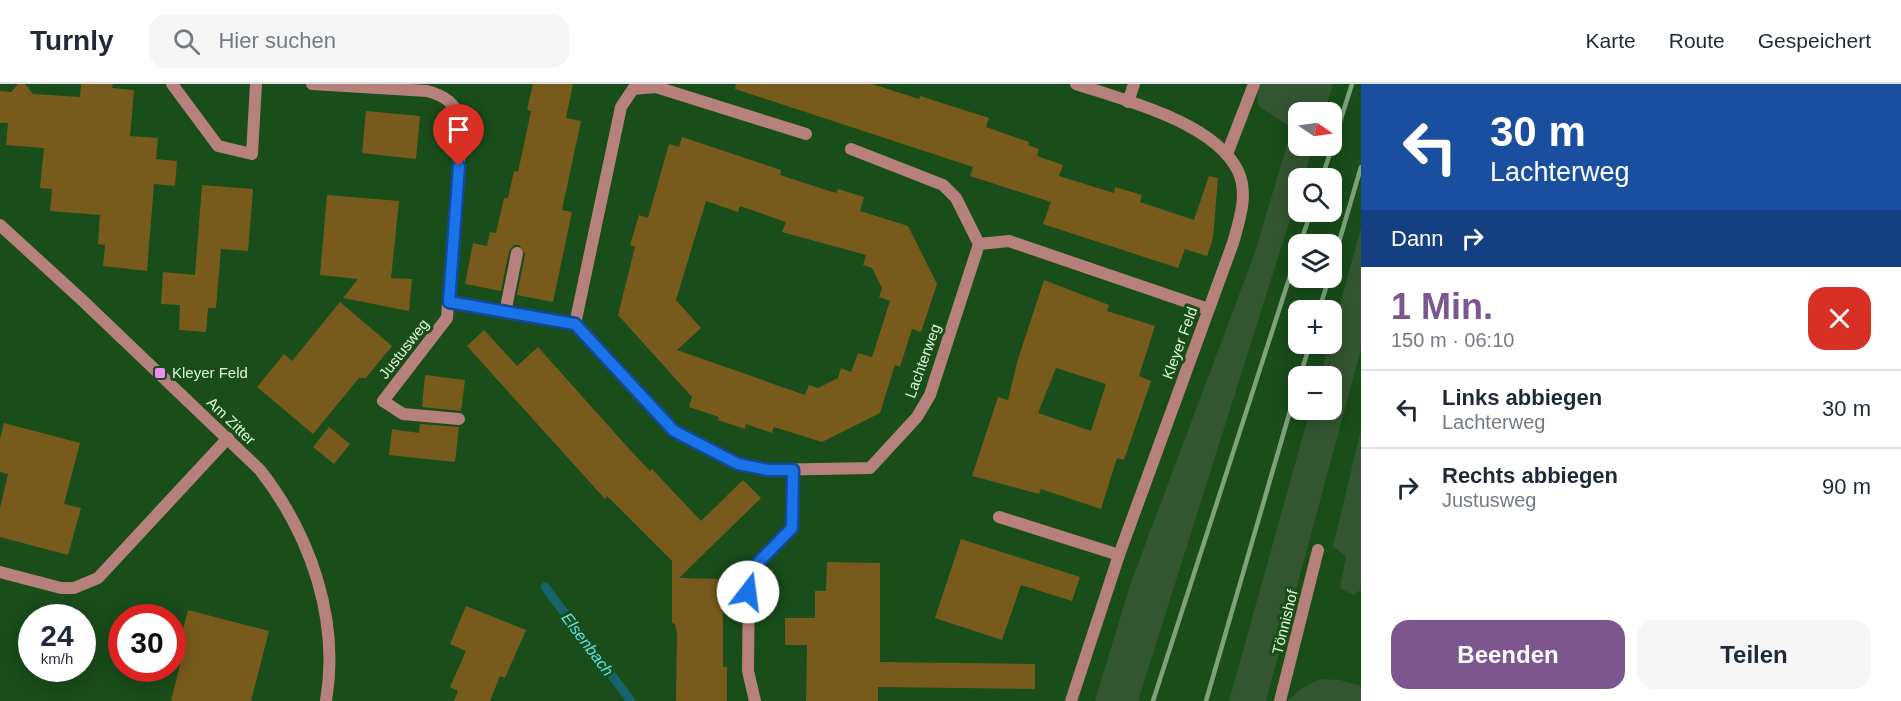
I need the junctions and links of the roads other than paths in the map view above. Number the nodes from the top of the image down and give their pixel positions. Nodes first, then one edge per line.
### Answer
1 (172, 84) edge
2 (256, 84) edge
3 (312, 84) edge
4 (1076, 84) edge
5 (1134, 84) edge
6 (1254, 84) edge
7 (656, 86) edge
8 (1128, 102) junction
9 (806, 134) dead end
10 (851, 149) dead end
11 (1227, 154) junction
12 (0, 225) edge
13 (980, 244) junction
14 (517, 254) dead end
15 (449, 302) junction
16 (1208, 309) junction
17 (505, 313) junction
18 (575, 324) junction
19 (459, 419) dead end
20 (228, 438) junction
21 (793, 470) junction
22 (999, 517) dead end
23 (1318, 550) dead end
24 (1119, 555) junction
25 (0, 572) edge
26 (326, 701) edge
27 (755, 701) edge
28 (1071, 701) edge
29 (1280, 701) edge

1 - 2 street
3 - 15 street, Justusweg
4 - 8 street
5 - 8 street
6 - 11 street
7 - 9 street
7 - 18 street
8 - 11 street
10 - 13 street
11 - 16 street, Kleyer Feld
12 - 20 street, Am Zitter
13 - 16 street
13 - 21 street, Lachterweg
14 - 17 street
15 - 17 street
15 - 19 street, Justusweg
16 - 24 street, Kleyer Feld
17 - 18 street
18 - 21 street, Lachterweg
20 - 25 street
20 - 26 street, Am Zitter
21 - 27 street
22 - 24 street
23 - 29 street, Tönnishof
24 - 28 street, Kleyer Feld

